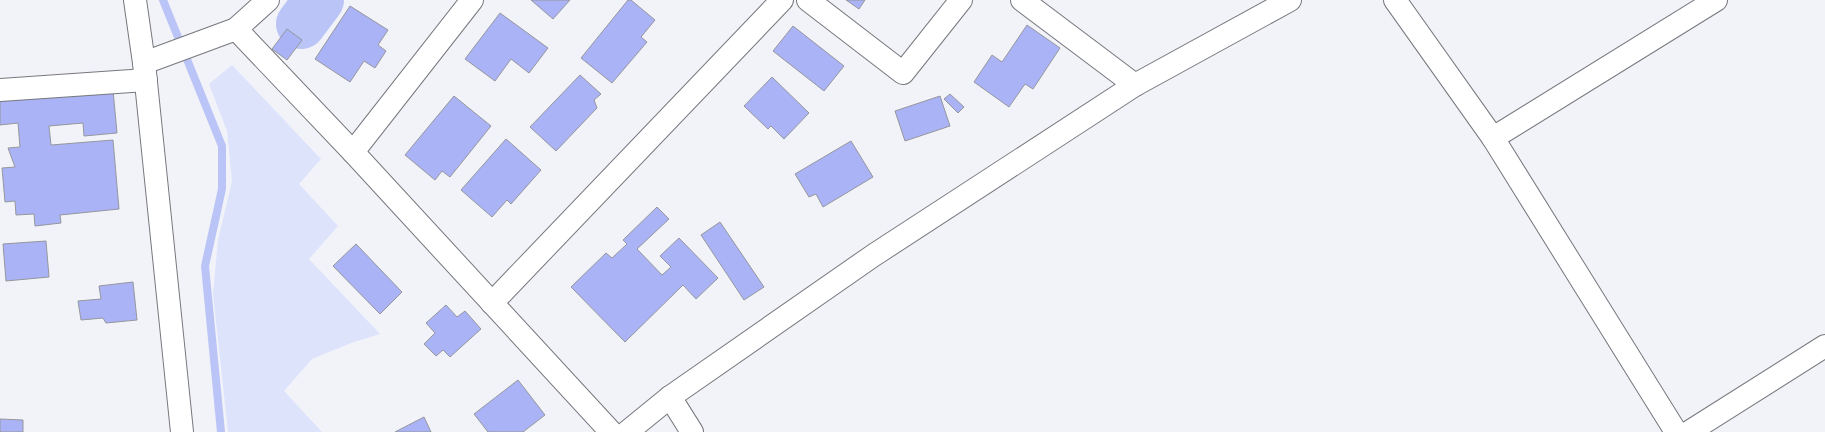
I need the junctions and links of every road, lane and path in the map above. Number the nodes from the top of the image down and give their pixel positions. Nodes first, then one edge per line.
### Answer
1 (135, 0) edge
2 (268, 0) edge
3 (472, 0) edge
4 (782, 0) edge
5 (808, 0) edge
6 (961, 0) edge
7 (1022, 0) edge
8 (1290, 0) edge
9 (1395, 0) edge
10 (1716, 0) edge
11 (236, 29) junction
12 (145, 72) junction
13 (1135, 85) junction
14 (0, 90) edge
15 (1493, 138) junction
16 (353, 152) junction
17 (492, 303) junction
18 (1825, 346) edge
19 (670, 397) junction
20 (182, 432) edge
21 (611, 432) edge
22 (627, 432) edge
23 (692, 432) edge
24 (1676, 432) edge
25 (1689, 432) edge

1 - 12 street
2 - 11 street
3 - 16 street
4 - 17 street
5 - 6 street
7 - 13 street
8 - 13 street
9 - 15 street
10 - 15 street
11 - 12 street
11 - 16 street
12 - 14 street
12 - 20 street
13 - 19 street
15 - 24 street
16 - 17 street
17 - 21 street
18 - 25 street
19 - 22 street
19 - 23 street

